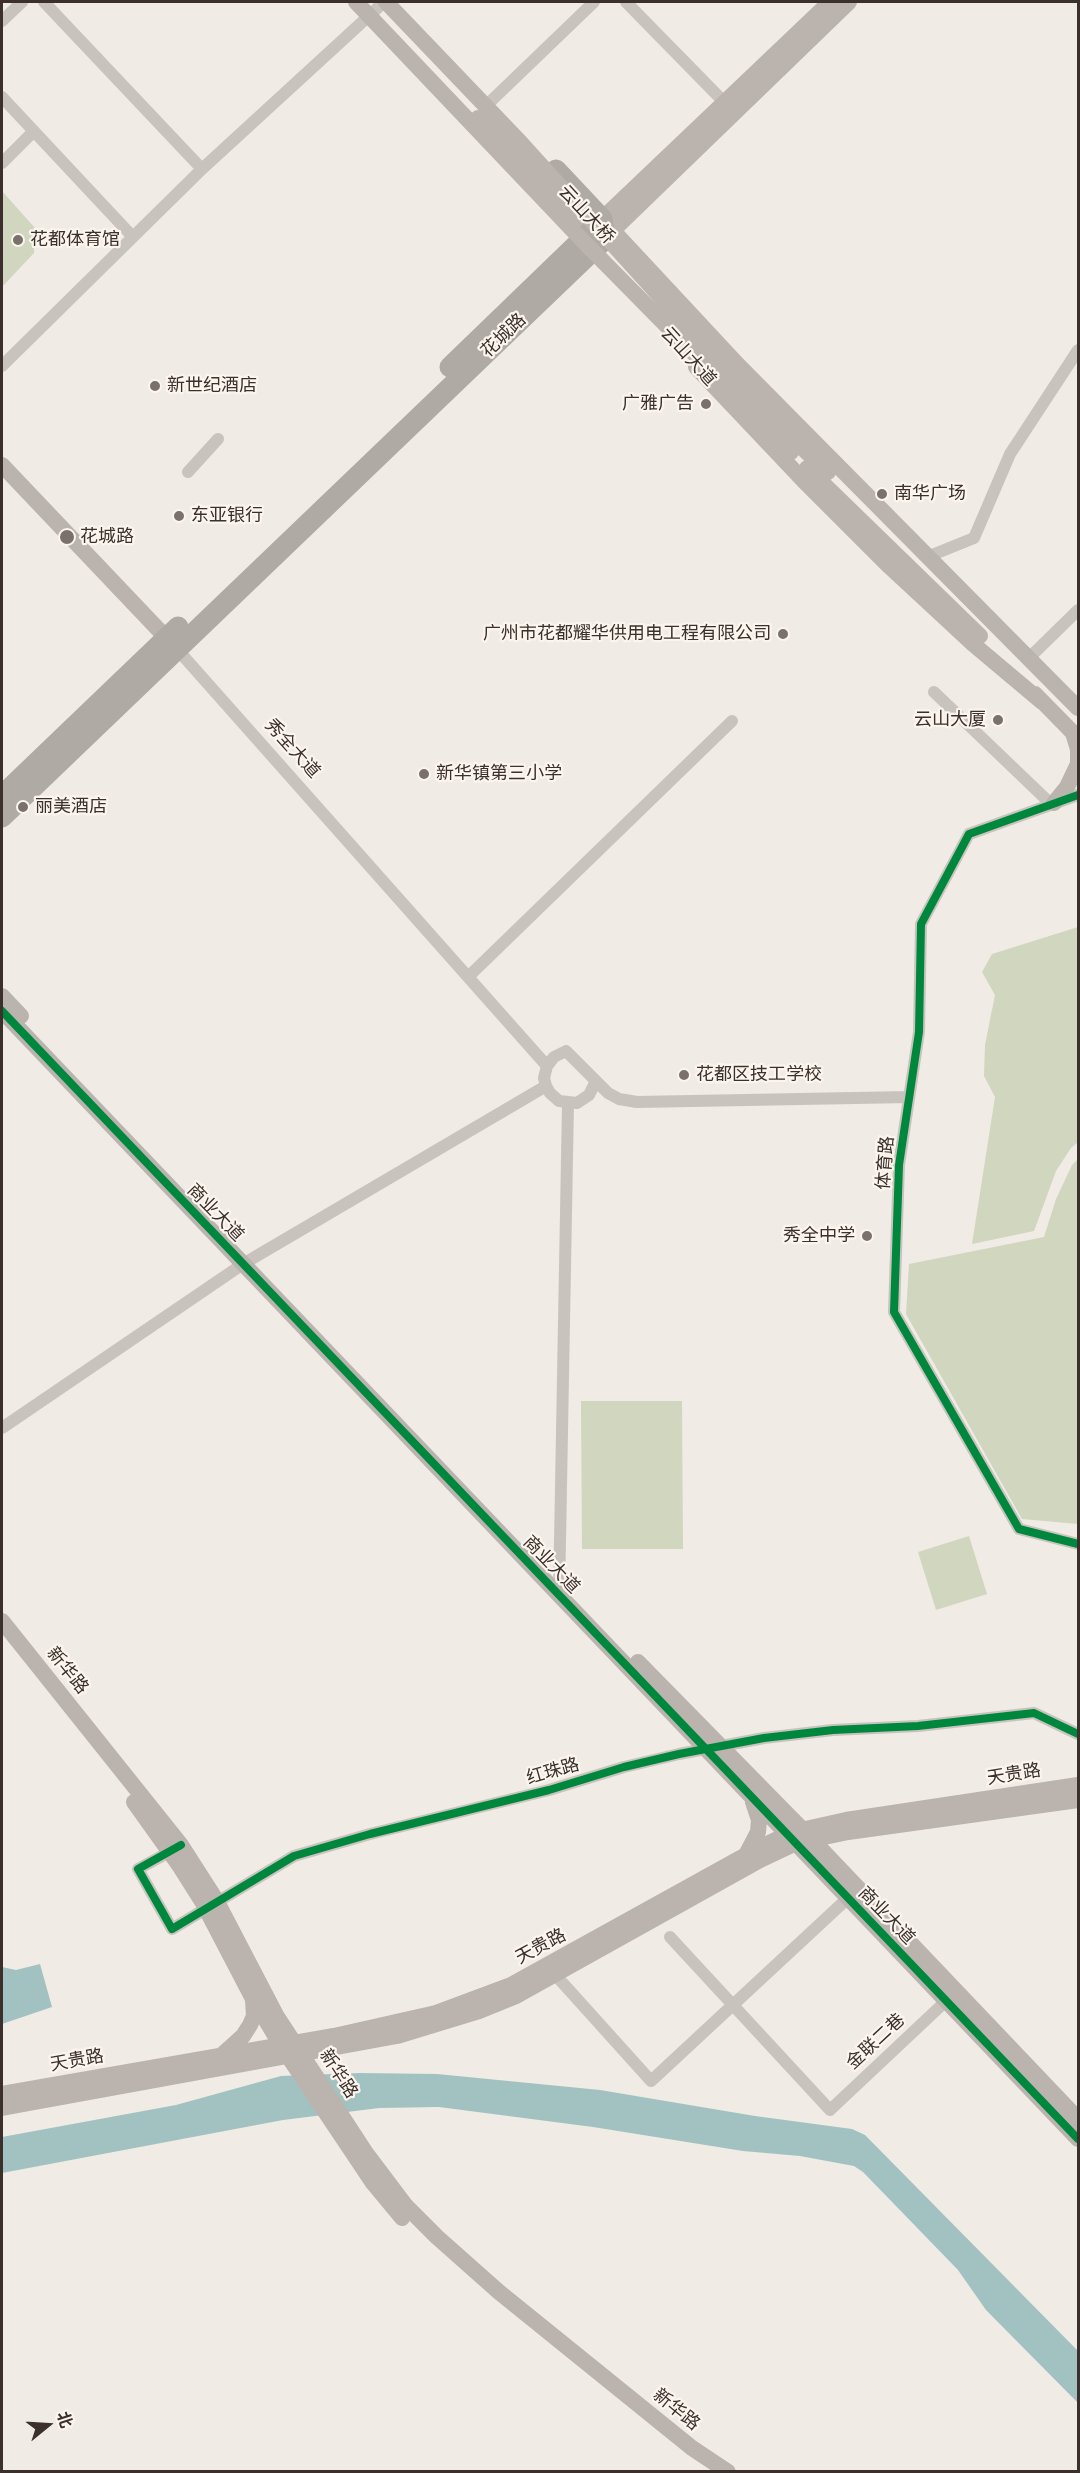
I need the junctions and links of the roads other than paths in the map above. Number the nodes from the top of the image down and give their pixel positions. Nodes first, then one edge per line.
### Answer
1 (22, 2) edge
2 (44, 2) edge
3 (347, 2) edge
4 (385, 2) edge
5 (396, 2) edge
6 (594, 2) edge
7 (626, 2) edge
8 (830, 2) edge
9 (849, 2) edge
10 (365, 6) edge
11 (2, 20) edge
12 (2, 97) edge
13 (725, 103) junction
14 (484, 111) junction
15 (34, 131) junction
16 (2, 164) edge
17 (202, 169) junction
18 (132, 236) junction
19 (597, 236) junction
20 (1078, 350) edge
21 (2, 366) edge
22 (218, 439) dead end
23 (795, 448) junction
24 (2, 465) edge
25 (188, 472) dead end
26 (927, 557) junction
27 (1078, 610) edge
28 (172, 643) junction
29 (1028, 659) junction
30 (1041, 672) junction
31 (934, 692) dead end
32 (1042, 702) junction
33 (1078, 708) edge
34 (732, 721) dead end
35 (1076, 735) edge
36 (1078, 795) edge
37 (2, 796) edge
38 (1053, 804) junction
39 (2, 817) edge
40 (468, 977) junction
41 (2, 996) edge
42 (2, 1011) edge
43 (547, 1066) junction
44 (596, 1080) junction
45 (546, 1086) junction
46 (909, 1097) junction
47 (568, 1103) junction
48 (247, 1261) junction
49 (2, 1428) edge
50 (1078, 1544) edge
51 (559, 1589) junction
52 (2, 1621) edge
53 (2, 1635) edge
54 (1078, 1734) edge
55 (713, 1748) junction
56 (1078, 1785) edge
57 (748, 1794) junction
58 (1078, 1800) edge
59 (848, 1832) junction
60 (799, 1836) junction
61 (175, 1848) junction
62 (746, 1855) junction
63 (844, 1875) junction
64 (848, 1898) junction
65 (212, 1905) junction
66 (670, 1937) dead end
67 (552, 1971) junction
68 (252, 1996) junction
69 (946, 2001) junction
70 (734, 2004) junction
71 (222, 2055) junction
72 (296, 2056) junction
73 (2, 2094) edge
74 (2, 2108) edge
75 (1078, 2119) edge
76 (339, 2121) junction
77 (1078, 2139) edge
78 (708, 2472) edge
79 (728, 2472) edge

1 - 11 street
2 - 17 street
3 - 10 highway, 云山大道
4 - 10 street
4 - 23 main road, 云山大桥, bridge
5 - 14 highway, 云山大道
6 - 14 street
7 - 13 street
8 - 13 main road, 花城路
9 - 19 main road, 花城路
10 - 14 main road
10 - 17 street
10 - 19 highway, 云山大道
10 - 23 main road, 云山大桥, bridge
12 - 15 street
13 - 19 main road, 花城路
14 - 19 main road
14 - 19 highway, 云山大道
15 - 16 street
15 - 18 street
17 - 18 street
18 - 21 street
19 - 26 main road, 云山大道
19 - 28 highway, 花城路
19 - 32 main road, 云山大道
20 - 26 street
22 - 25 street
23 - 30 main road, 云山大道
23 - 32 main road, 云山大道
24 - 28 main road, 秀全大道
26 - 29 main road, 云山大道
27 - 29 street
28 - 37 highway, 花城路
28 - 39 highway, 花城路
28 - 40 street, 秀全大道
29 - 30 main road, 云山大道
30 - 33 main road, 云山大道
31 - 38 street
32 - 35 main road, 云山大道
34 - 40 street
35 - 38 main road
36 - 38 street, 体育路
38 - 46 street, 体育路
40 - 43 street, 秀全大道
41 - 48 main road, 商业大道
42 - 48 main road, 商业大道
43 - 44 street
43 - 45 street
44 - 46 street
44 - 47 street
45 - 47 street
45 - 48 street
46 - 50 street, 体育路
47 - 51 street
48 - 49 street
48 - 51 main road, 商业大道
51 - 55 main road, 商业大道
52 - 61 main road, 新华路
53 - 61 main road, 新华路
54 - 55 street, 红珠路
55 - 57 main road, 商业大道
55 - 60 main road, 商业大道
55 - 65 street, 红珠路
56 - 60 main road, 天贵路
57 - 60 main road, 商业大道
57 - 62 main road
58 - 59 main road, 天贵路
59 - 60 main road, 天贵路
59 - 63 main road
60 - 62 main road, 天贵路
60 - 63 main road, 商业大道
60 - 64 main road, 商业大道
60 - 67 main road, 天贵路
61 - 65 main road, 新华路
61 - 65 street, 红珠路
62 - 67 main road, 天贵路
63 - 75 main road, 商业大道
64 - 69 main road, 商业大道
64 - 70 street
65 - 68 main road, 新华路
65 - 72 main road, 新华路
66 - 70 street
67 - 70 street
67 - 72 main road, 天贵路
68 - 71 main road
68 - 72 main road, 新华路
69 - 70 street, 金联二巷
69 - 77 main road, 商业大道
71 - 72 main road, 天贵路
71 - 73 main road, 天贵路
72 - 74 main road, 天贵路
72 - 76 main road, 新华路
76 - 78 main road, 新华路
76 - 79 main road, 新华路

